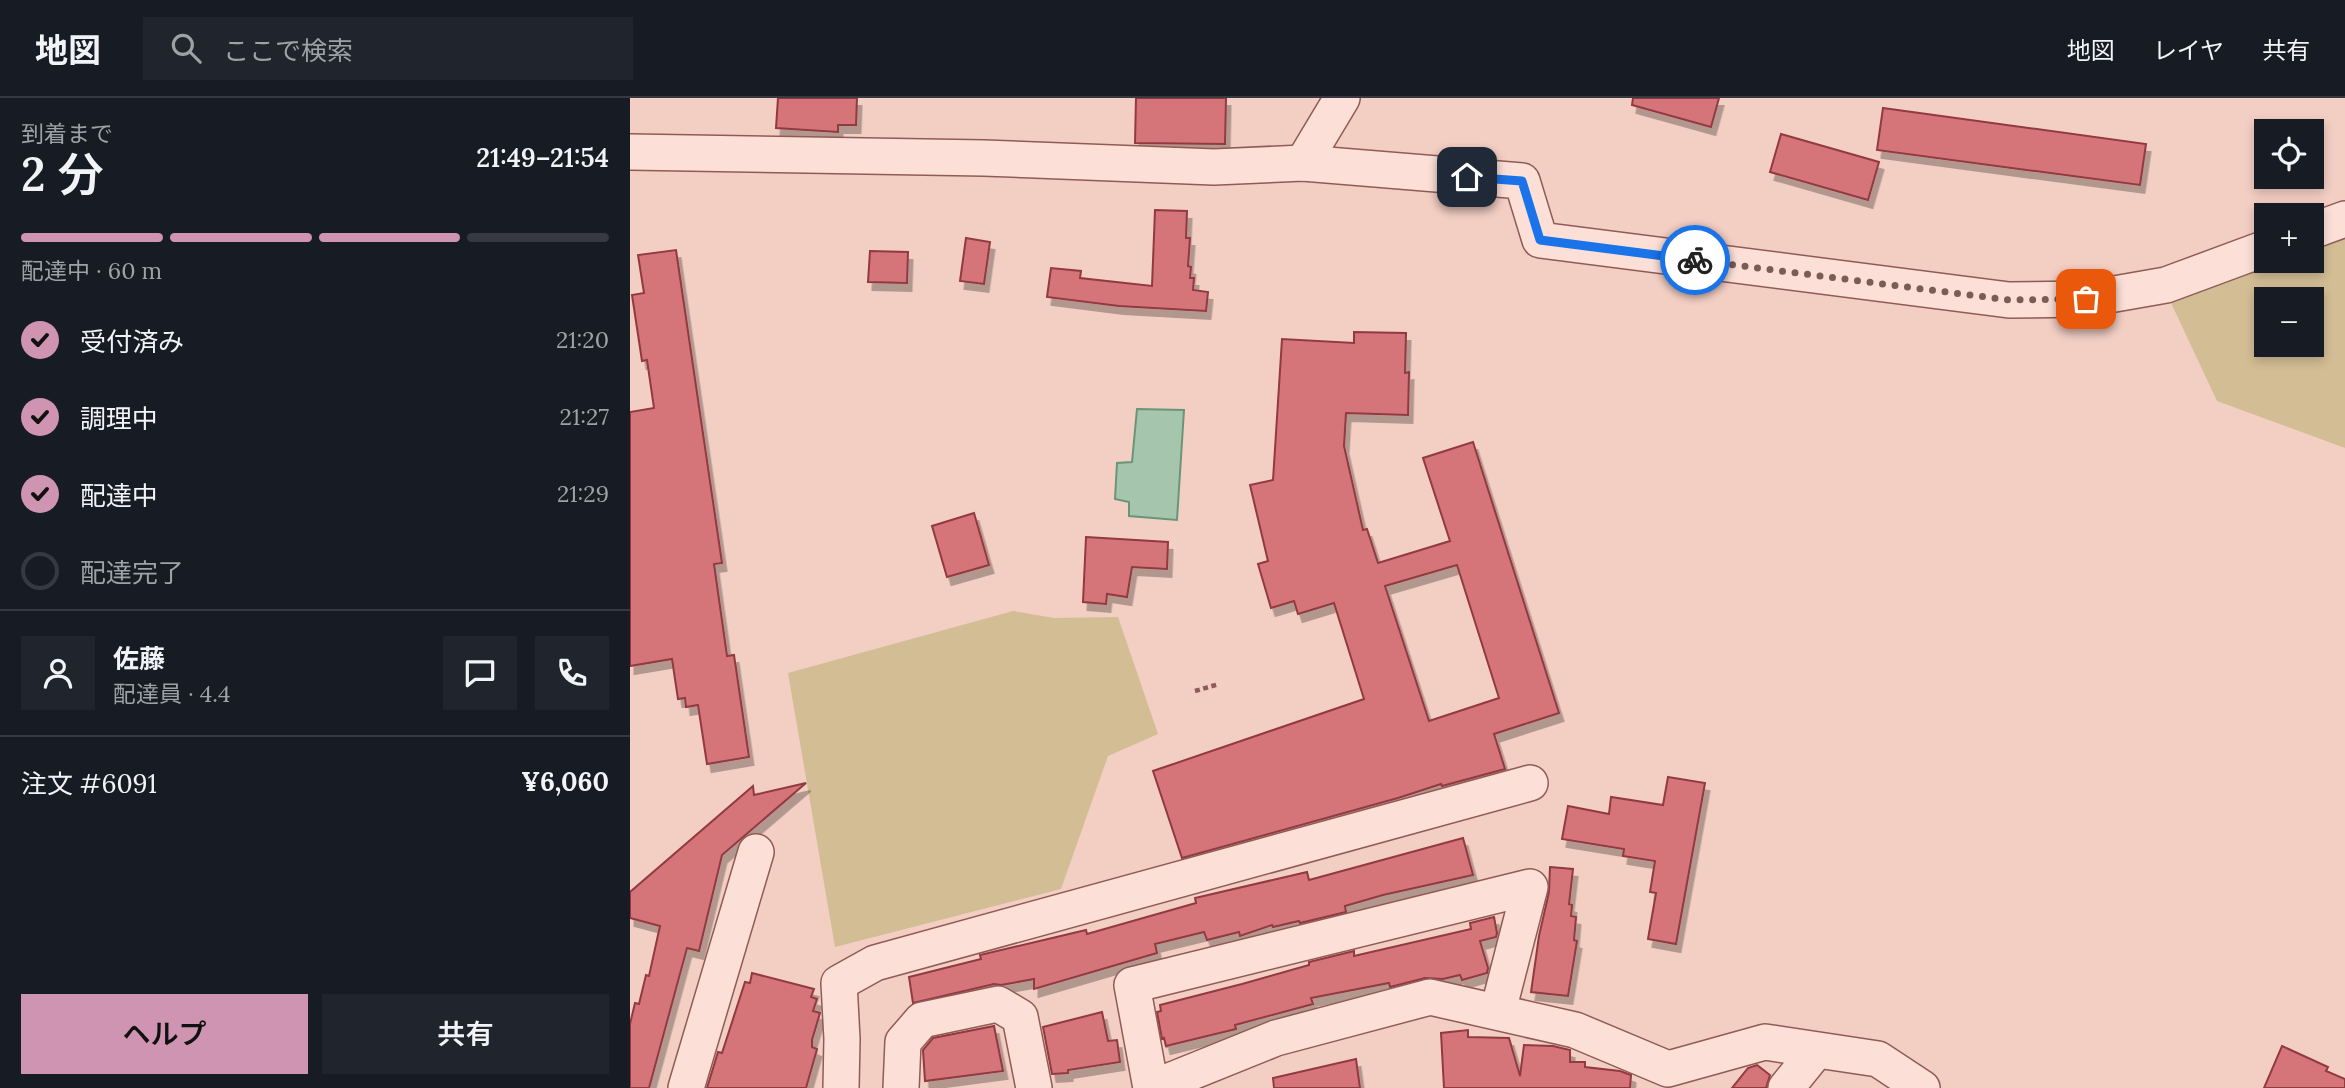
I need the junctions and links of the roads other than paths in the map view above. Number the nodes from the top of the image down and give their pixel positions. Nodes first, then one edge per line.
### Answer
1 (1342, 98) edge
2 (630, 152) edge
3 (1303, 163) junction
4 (2345, 219) edge
5 (2324, 227) edge
6 (2254, 252) edge
7 (1530, 783) dead end
8 (756, 852) dead end
9 (1498, 1011) junction
10 (1816, 1051) junction
11 (686, 1088) edge
12 (841, 1088) edge
13 (901, 1088) edge
14 (1034, 1088) edge
15 (1152, 1088) edge
16 (1786, 1088) edge
17 (1922, 1088) edge

1 - 3 street
2 - 3 street
3 - 6 street
4 - 5 street
7 - 12 street
8 - 11 street
9 - 10 street
9 - 15 street
9 - 15 street
10 - 16 street
10 - 17 street
13 - 14 street

